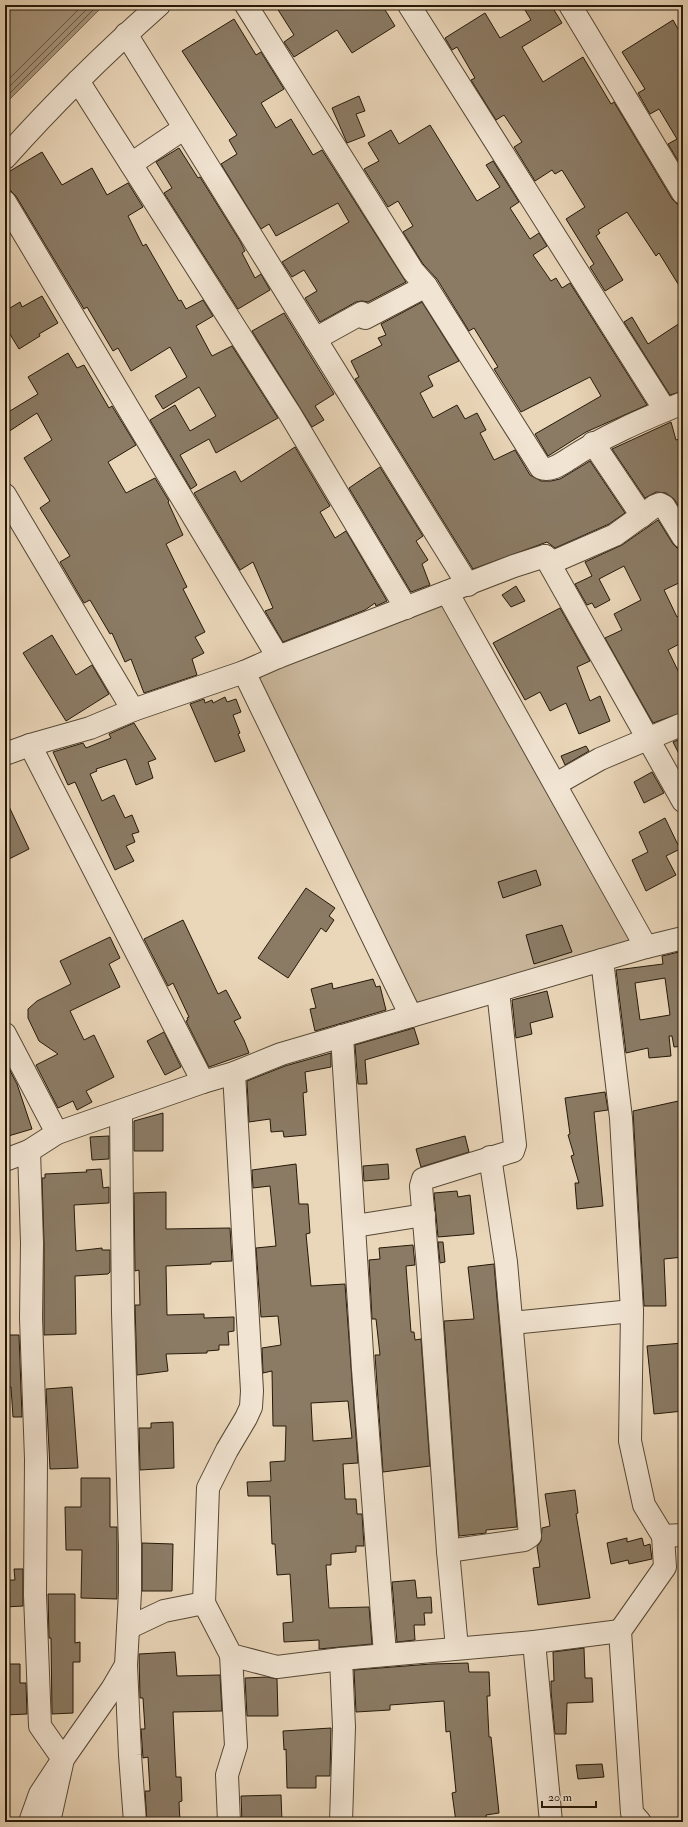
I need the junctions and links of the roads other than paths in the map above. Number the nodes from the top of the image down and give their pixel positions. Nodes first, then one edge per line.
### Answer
1 (159, 5) edge
2 (246, 5) edge
3 (409, 5) edge
4 (570, 5) edge
5 (126, 34) junction
6 (78, 81) junction
7 (183, 129) junction
8 (5, 158) edge
9 (131, 164) junction
10 (683, 193) edge
11 (5, 202) edge
12 (426, 286) junction
13 (315, 339) junction
14 (674, 407) edge
15 (593, 443) junction
16 (5, 495) edge
17 (642, 516) junction
18 (683, 537) edge
19 (544, 556) junction
20 (468, 584) junction
21 (447, 592) junction
22 (406, 608) junction
23 (278, 657) junction
24 (244, 672) junction
25 (133, 710) junction
26 (683, 724) edge
27 (648, 740) junction
28 (30, 745) junction
29 (5, 754) edge
30 (556, 784) junction
31 (683, 801) edge
32 (683, 938) edge
33 (646, 947) junction
34 (602, 960) junction
35 (498, 991) junction
36 (411, 1016) junction
37 (5, 1034) edge
38 (342, 1036) junction
39 (234, 1073) junction
40 (203, 1082) junction
41 (121, 1111) junction
42 (57, 1133) junction
43 (29, 1151) junction
44 (490, 1157) junction
45 (5, 1160) edge
46 (424, 1215) junction
47 (355, 1226) junction
48 (632, 1311) junction
49 (512, 1323) junction
50 (673, 1536) edge
51 (448, 1551) junction
52 (204, 1603) junction
53 (128, 1628) junction
54 (620, 1632) junction
55 (534, 1642) junction
56 (457, 1648) junction
57 (385, 1654) junction
58 (231, 1655) junction
59 (341, 1659) junction
60 (126, 1665) junction
61 (63, 1759) junction
62 (30, 1822) edge
63 (49, 1822) edge
64 (135, 1822) edge
65 (229, 1822) edge
66 (341, 1822) edge
67 (551, 1822) edge
68 (640, 1822) edge

1 - 5 street
2 - 12 street
3 - 14 street
4 - 10 street
5 - 6 street
5 - 7 street
6 - 8 street
6 - 9 street
7 - 9 street
7 - 13 street
9 - 22 street
11 - 23 street
12 - 13 street
12 - 15 street
13 - 20 street
14 - 15 street
15 - 17 street
16 - 25 street
17 - 18 street
17 - 19 street
19 - 20 street
19 - 27 street
20 - 21 street
21 - 22 street
21 - 30 street
22 - 23 street
23 - 24 street
24 - 25 street
24 - 36 street
25 - 28 street
26 - 27 street
27 - 30 street
27 - 31 street
28 - 29 street
28 - 40 street
30 - 33 street
32 - 33 street
33 - 34 street
34 - 35 street
34 - 48 street
35 - 36 street
35 - 44 street
36 - 38 street
37 - 42 street
38 - 39 street
38 - 47 street
39 - 40 street
39 - 52 street
40 - 41 street
41 - 42 street
41 - 53 street
42 - 43 street
43 - 45 street
43 - 61 street
44 - 46 street
44 - 49 street
46 - 47 street
46 - 51 street
47 - 57 street
48 - 49 street
48 - 50 street
49 - 51 street
50 - 54 street
51 - 56 street
52 - 53 street
52 - 58 street
53 - 60 street
54 - 55 street
54 - 68 street
55 - 56 street
55 - 67 street
56 - 57 street
57 - 59 street
58 - 59 street
58 - 65 street
59 - 66 street
60 - 61 street
60 - 64 street
61 - 62 street
61 - 63 street

